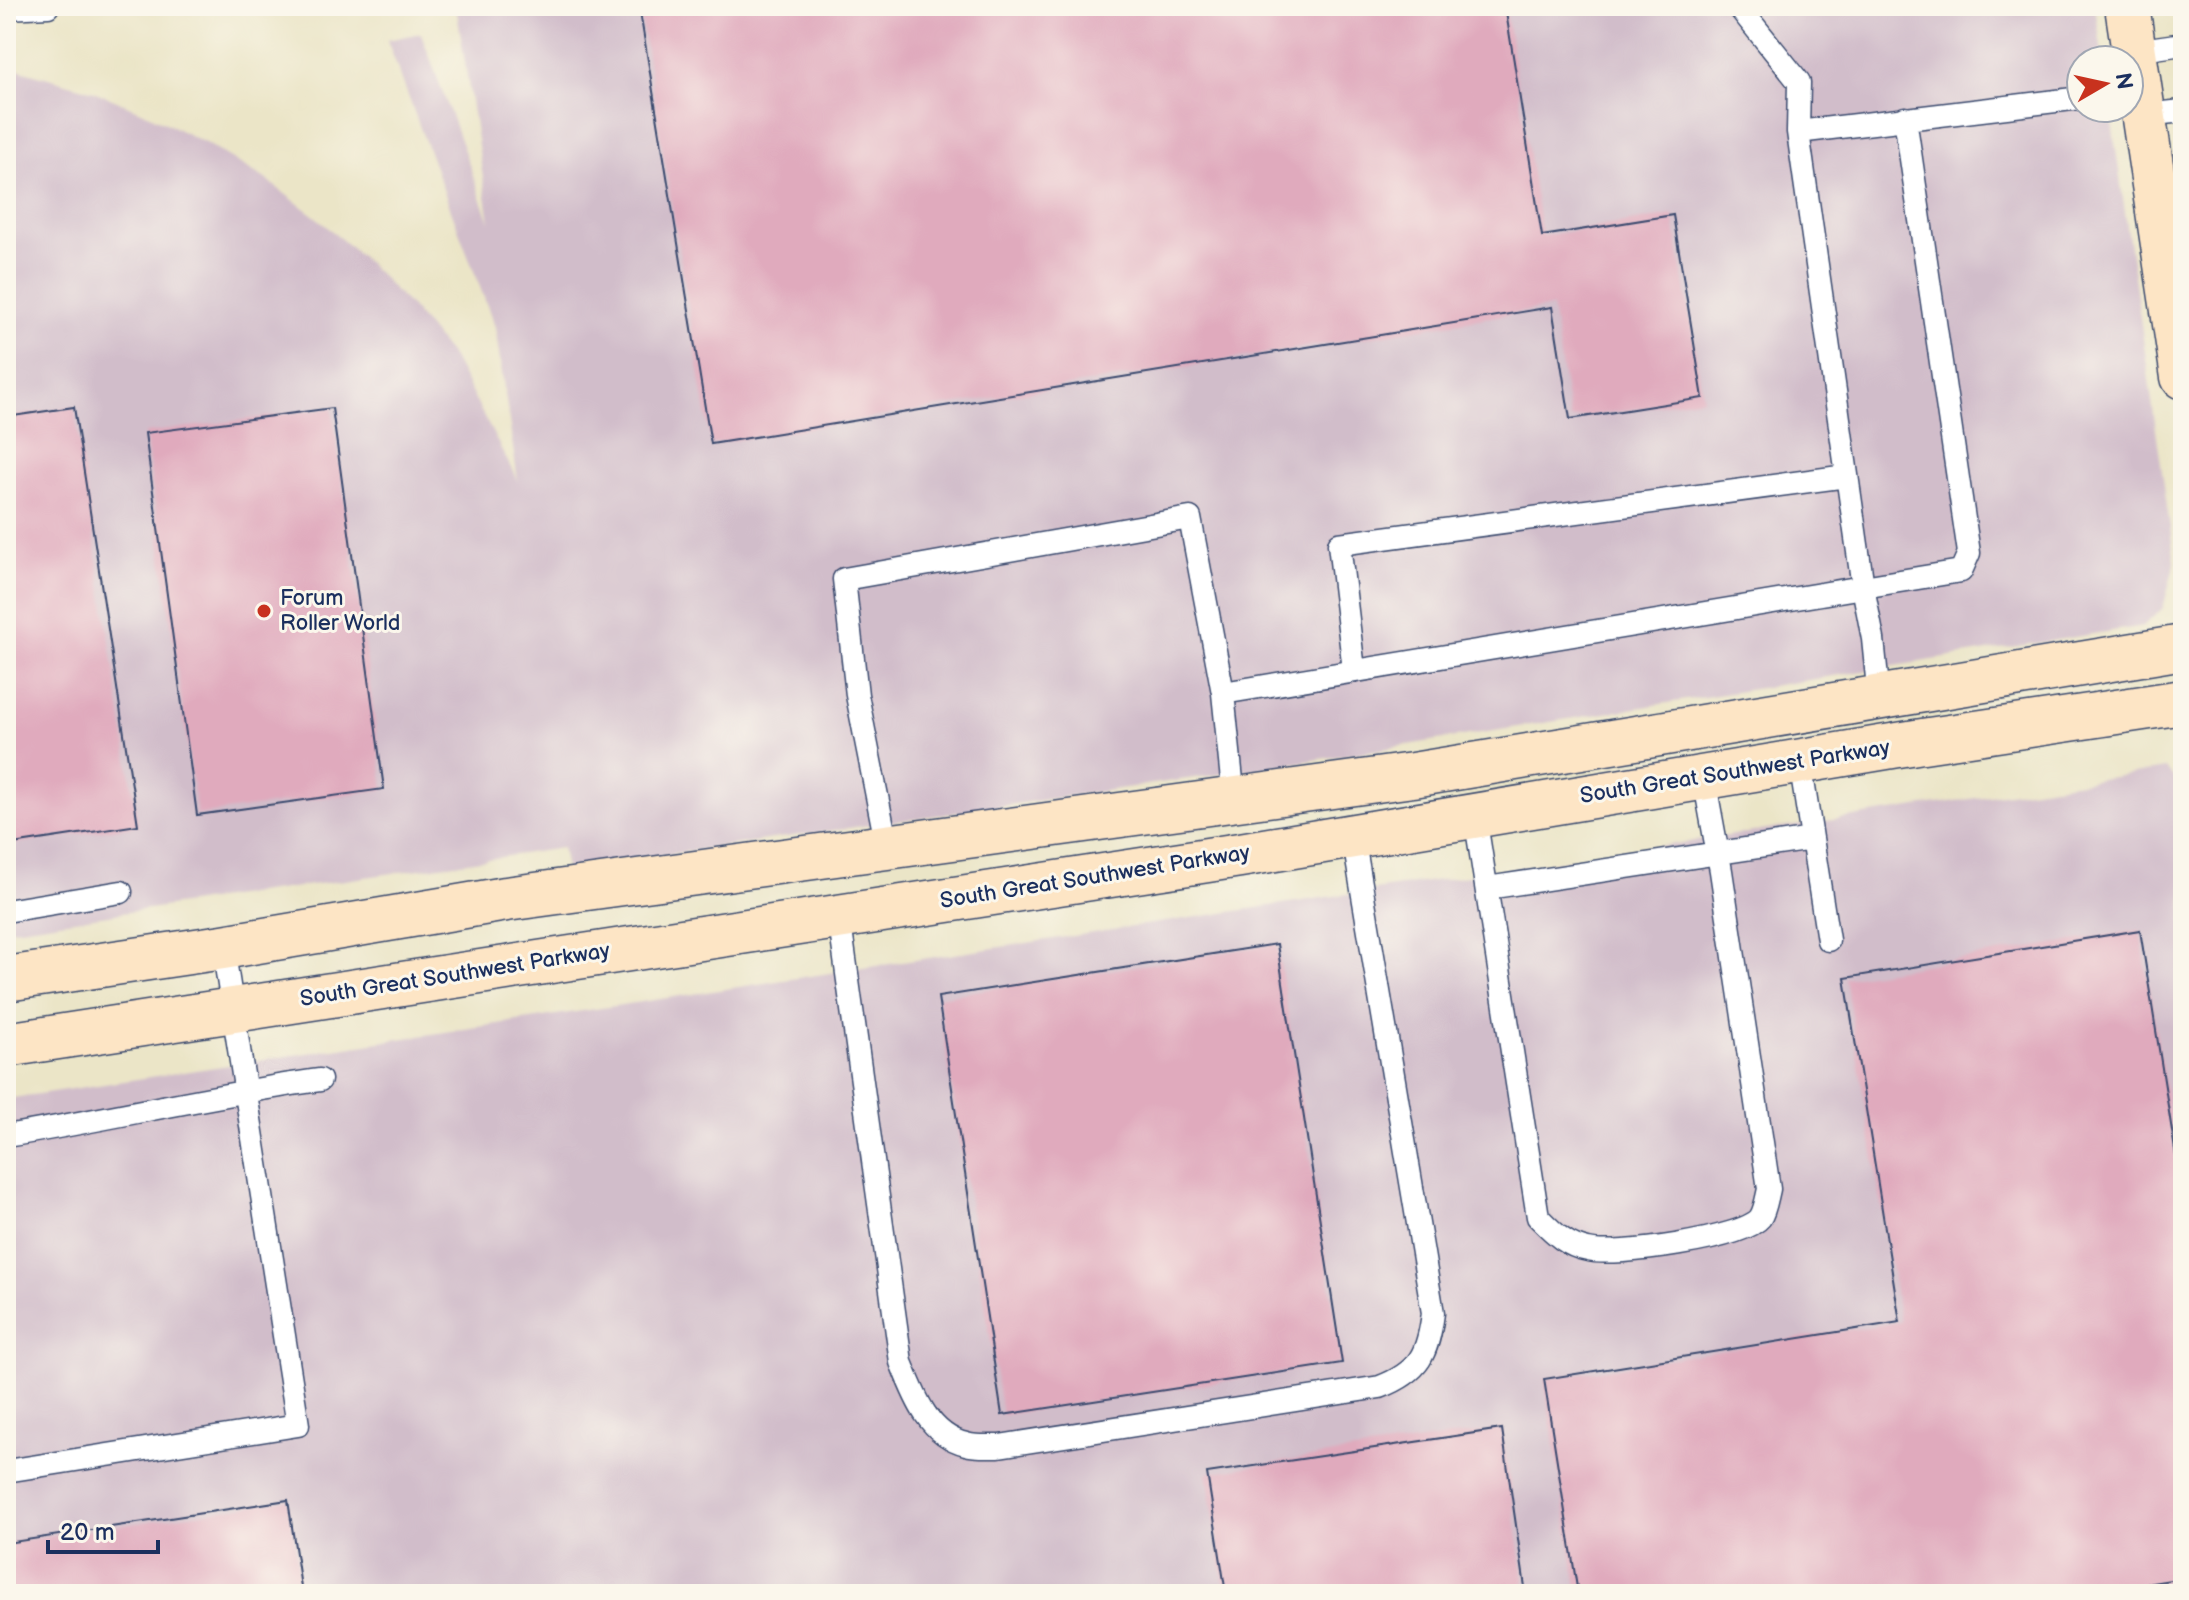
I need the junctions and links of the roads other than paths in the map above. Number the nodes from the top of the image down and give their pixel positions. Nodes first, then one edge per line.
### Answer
1 (48, 6) edge
2 (1738, 6) edge
3 (2127, 6) edge
4 (6, 8) edge
5 (2183, 44) edge
6 (2146, 91) edge
7 (2065, 100) edge
8 (1905, 118) junction
9 (1798, 132) junction
10 (2176, 279) edge
11 (2183, 377) edge
12 (1847, 476) junction
13 (1863, 587) junction
14 (2183, 647) edge
15 (1354, 670) junction
16 (1223, 693) junction
17 (1879, 698) junction
18 (2183, 702) edge
19 (1800, 762) junction
20 (1704, 778) junction
21 (1234, 800) junction
22 (1475, 816) junction
23 (1353, 836) junction
24 (1812, 839) junction
25 (887, 847) junction
26 (1717, 852) junction
27 (1240, 855) junction
28 (1487, 888) junction
29 (121, 892) dead end
30 (6, 911) edge
31 (839, 916) junction
32 (1828, 940) dead end
33 (223, 947) junction
34 (6, 979) edge
35 (233, 1010) junction
36 (6, 1045) edge
37 (320, 1080) dead end
38 (245, 1090) junction
39 (6, 1136) edge
40 (6, 1471) edge

1 - 4 lane
2 - 9 lane
3 - 6 main road
5 - 6 lane
6 - 10 main road
7 - 8 lane
8 - 9 lane
8 - 13 lane
9 - 12 lane
10 - 11 main road
12 - 13 lane
12 - 15 lane
13 - 15 lane
13 - 17 lane
14 - 17 main road
15 - 16 lane
16 - 21 lane
16 - 25 lane
17 - 21 main road
18 - 19 main road, South Great Southwest Parkway
19 - 20 main road, South Great Southwest Parkway
19 - 24 lane
20 - 22 main road, South Great Southwest Parkway
20 - 26 lane
21 - 25 main road
21 - 27 main road
22 - 23 main road, South Great Southwest Parkway
22 - 28 lane
23 - 27 main road, South Great Southwest Parkway
23 - 31 lane
24 - 26 lane
24 - 32 lane
25 - 33 main road
26 - 28 lane
26 - 28 lane
27 - 31 main road, South Great Southwest Parkway
29 - 30 lane
31 - 35 main road, South Great Southwest Parkway
33 - 34 main road
33 - 35 lane
35 - 36 main road, South Great Southwest Parkway
35 - 38 lane
37 - 38 lane
38 - 39 lane
38 - 40 lane

